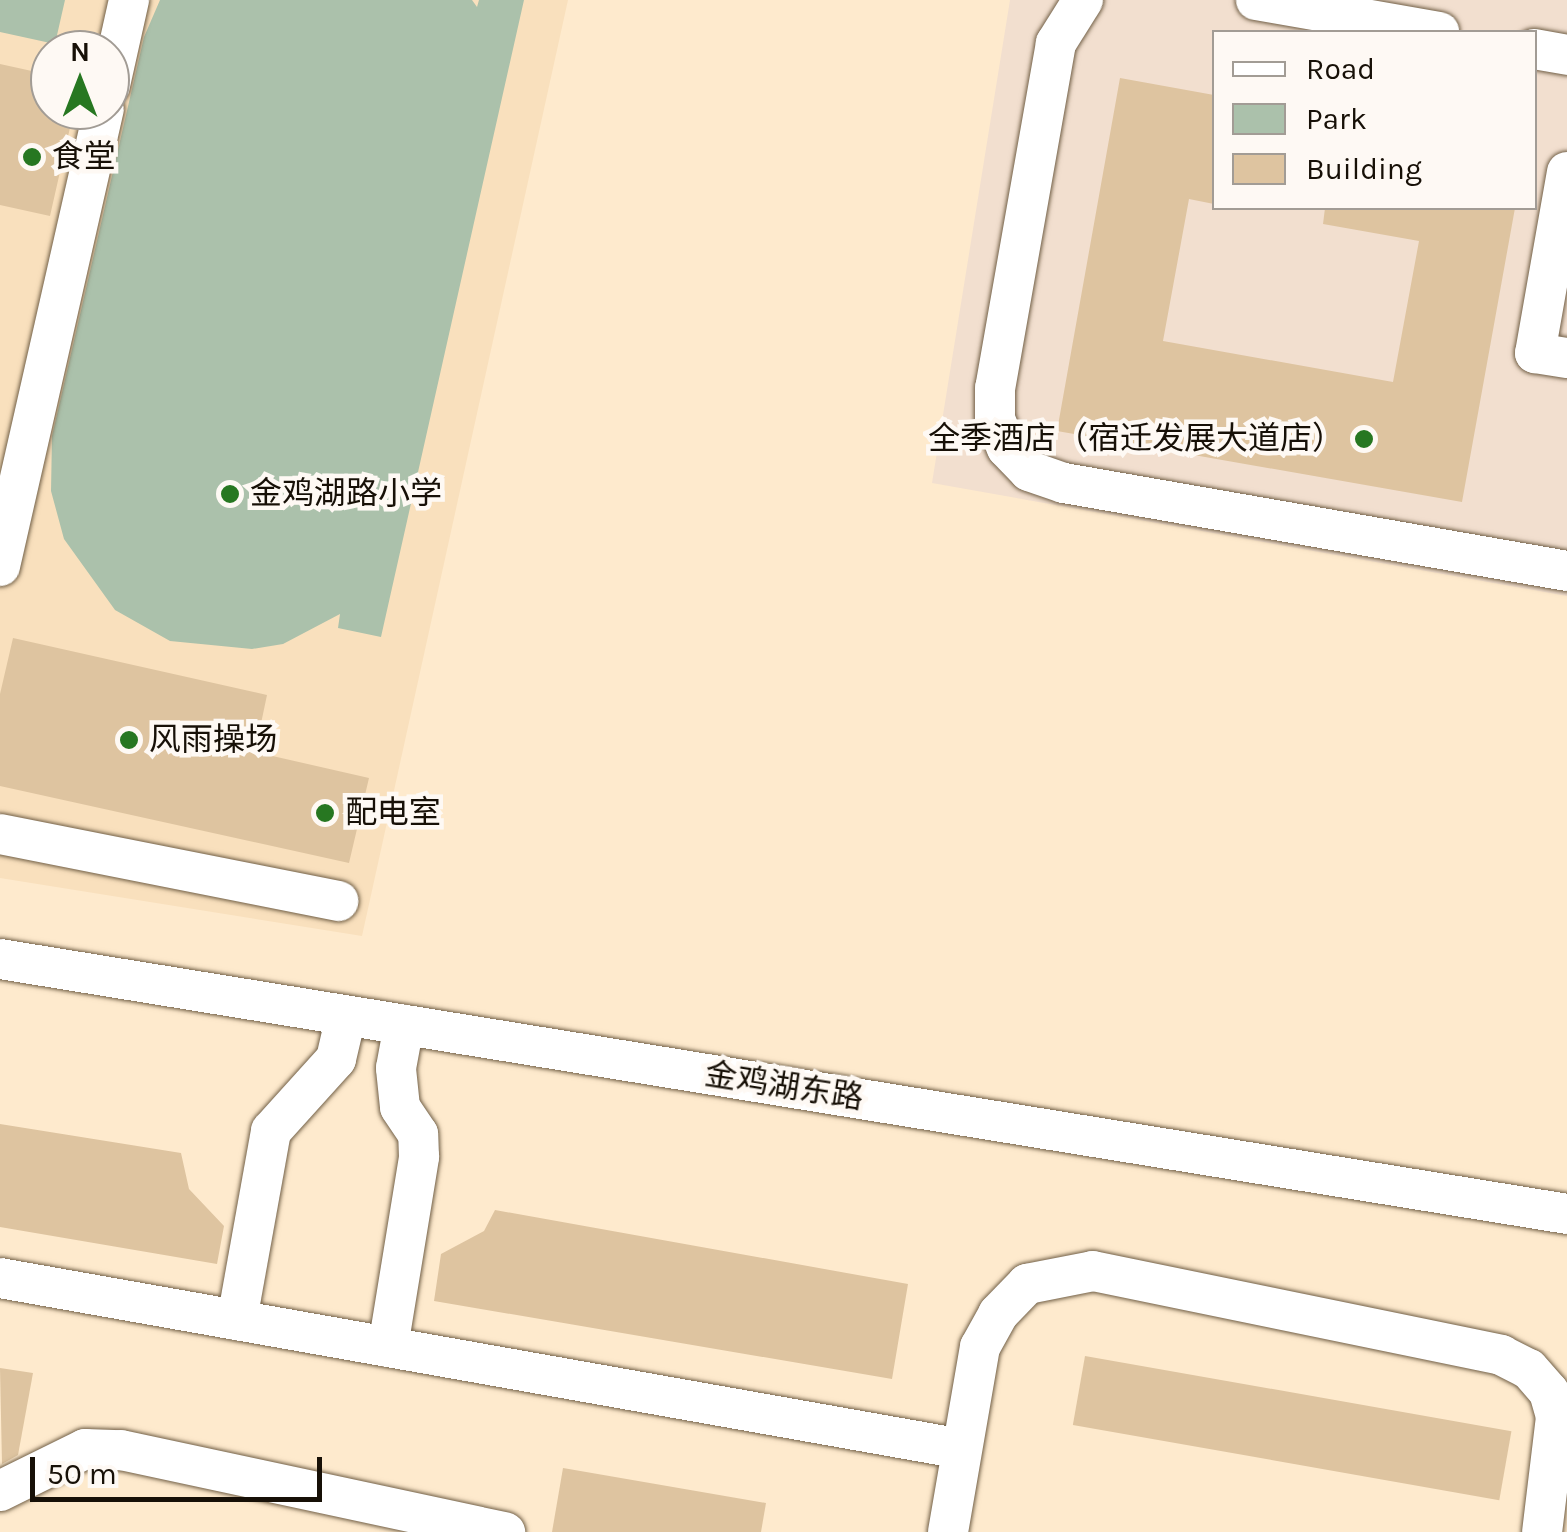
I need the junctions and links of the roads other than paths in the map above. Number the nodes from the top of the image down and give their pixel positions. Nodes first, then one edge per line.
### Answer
1 (129, 0) edge
2 (1083, 0) edge
3 (1256, 0) edge
4 (122, 30) edge
5 (1428, 30) edge
6 (1537, 50) edge
7 (1567, 55) edge
8 (99, 130) edge
9 (1567, 172) edge
10 (1567, 358) edge
11 (0, 566) edge
12 (1567, 571) edge
13 (0, 834) edge
14 (338, 901) dead end
15 (0, 959) edge
16 (346, 1016) junction
17 (404, 1025) junction
18 (1567, 1214) edge
19 (0, 1278) edge
20 (237, 1320) junction
21 (388, 1346) junction
22 (962, 1448) junction
23 (0, 1491) edge
24 (505, 1532) edge
25 (948, 1532) edge
26 (1542, 1532) edge

1 - 4 street
2 - 12 street
3 - 5 street
6 - 7 street
8 - 11 street
9 - 10 street
13 - 14 street
15 - 16 street, 金鸡湖东路
16 - 17 street, 金鸡湖东路
16 - 20 street
17 - 18 street, 金鸡湖东路
17 - 21 street
19 - 20 street
20 - 21 street
21 - 22 street
22 - 25 street
22 - 26 street
23 - 24 street

